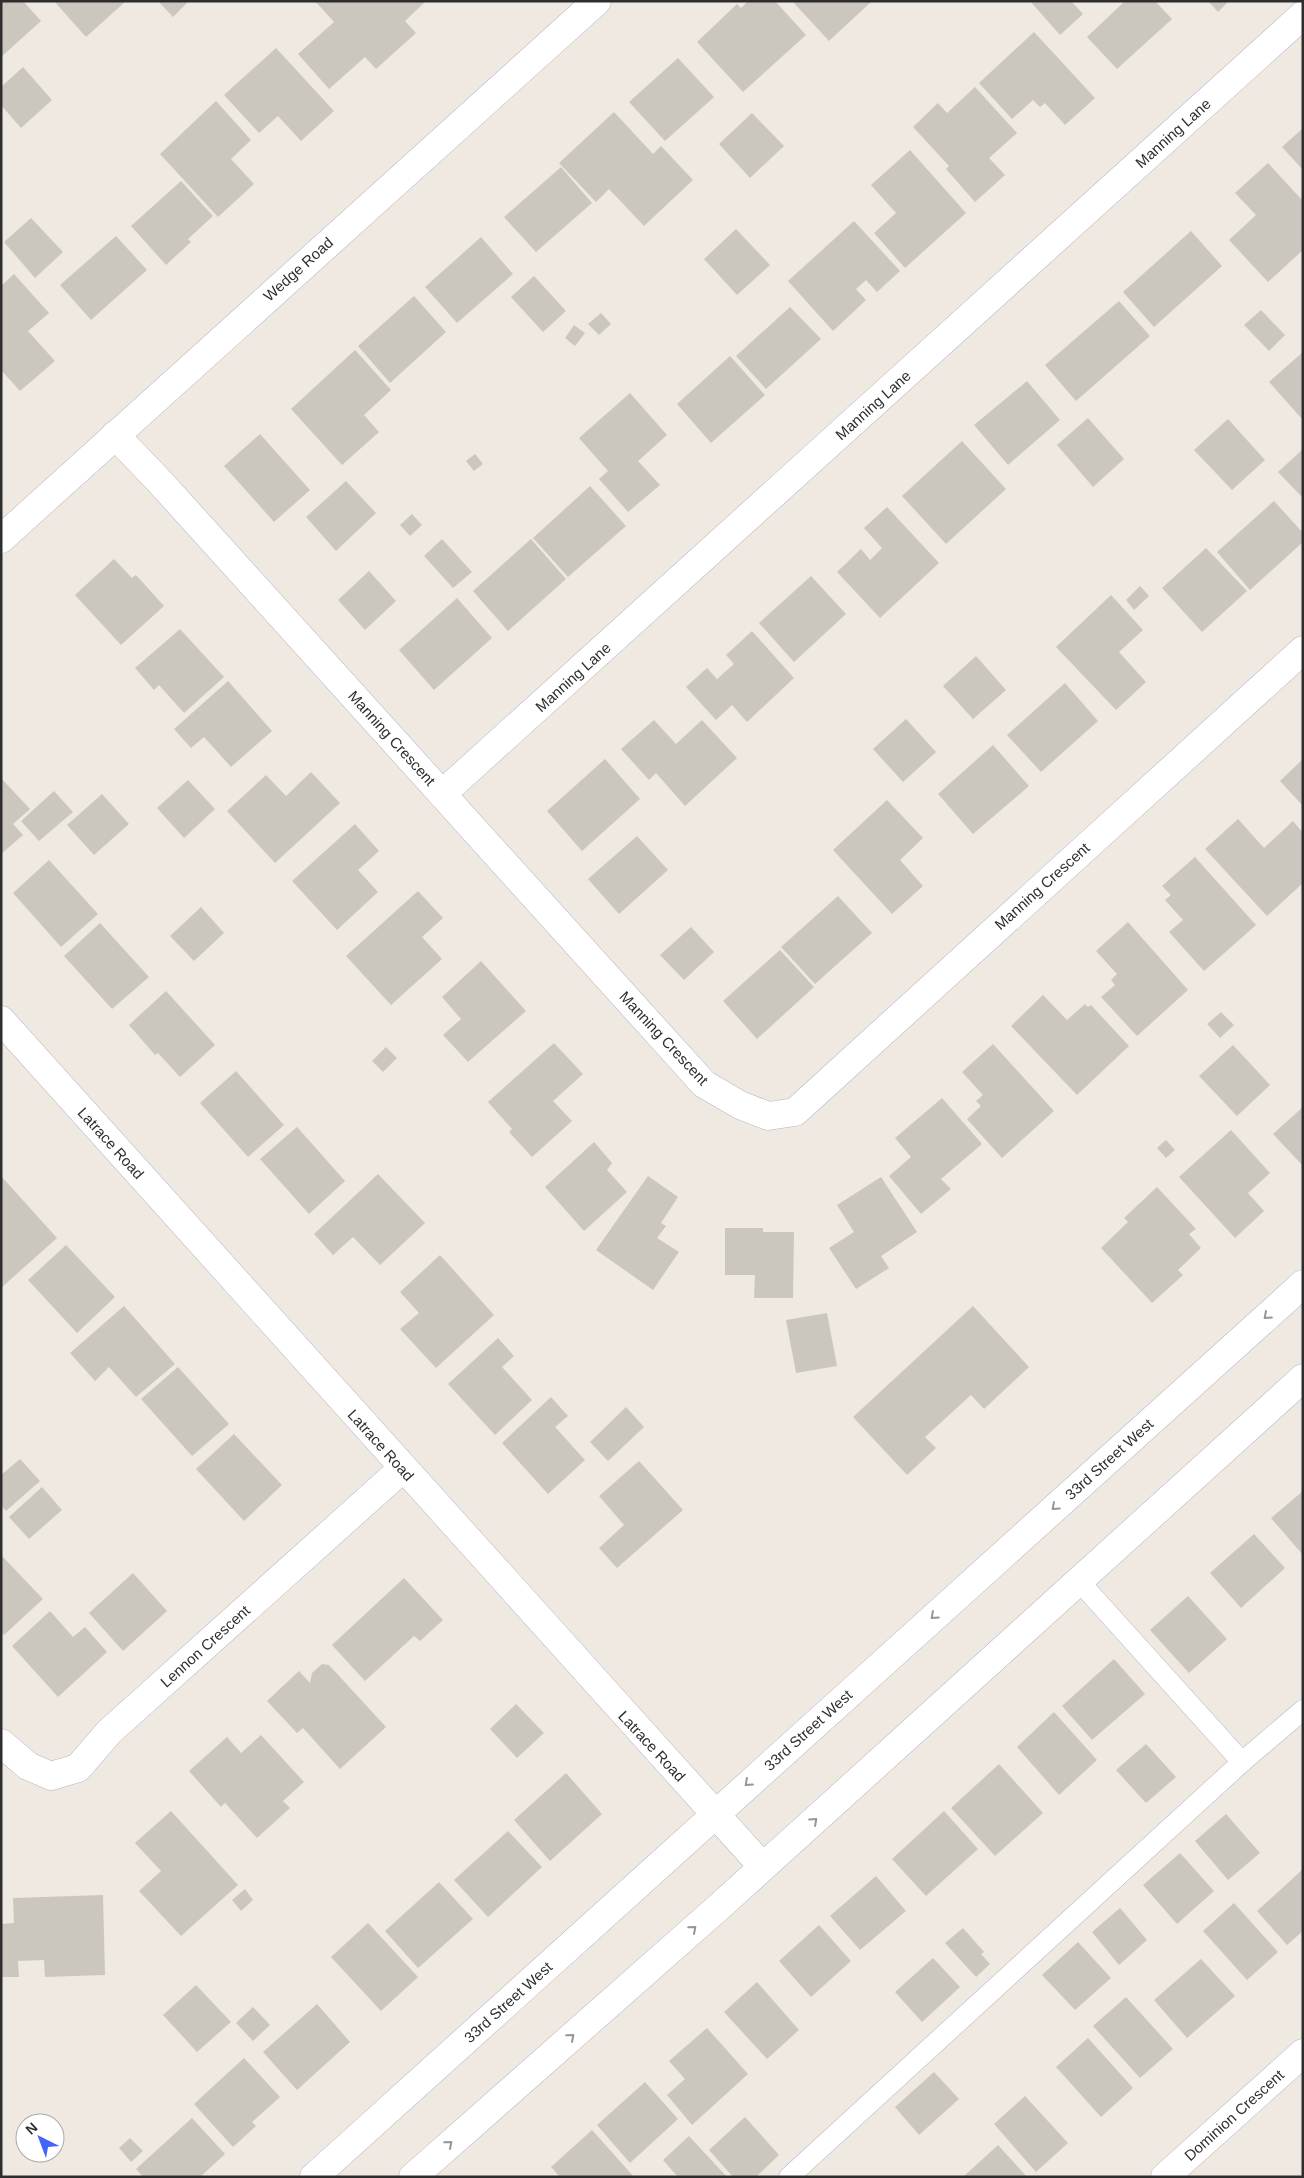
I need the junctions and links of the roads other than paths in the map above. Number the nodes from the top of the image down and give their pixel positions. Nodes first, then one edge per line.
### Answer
1 (597, 1) edge
2 (1303, 15) edge
3 (115, 434) junction
4 (1, 539) edge
5 (1303, 650) edge
6 (442, 794) junction
7 (1, 1020) edge
8 (1303, 1284) edge
9 (1303, 1378) edge
10 (402, 1469) junction
11 (1078, 1580) junction
12 (1303, 1710) edge
13 (1, 1743) edge
14 (1242, 1762) junction
15 (714, 1814) junction
16 (763, 1867) junction
17 (1303, 2053) edge
18 (314, 2177) edge
19 (413, 2177) edge
20 (789, 2177) edge
21 (1166, 2177) edge

1 - 3 street, Wedge Road
2 - 6 street, Manning Lane
3 - 4 street, Wedge Road
3 - 6 street, Manning Crescent
5 - 6 street, Manning Crescent
7 - 10 street, Latrace Road
8 -> 15 street, 33rd Street West
9 - 11 street
10 - 13 street, Lennon Crescent
10 - 15 street, Latrace Road
11 - 14 lane
16 -> 11 street
12 - 14 lane
14 - 20 lane
15 - 16 street, Latrace Road
15 - 18 street, 33rd Street West
19 -> 16 street
17 - 21 street, Dominion Crescent

